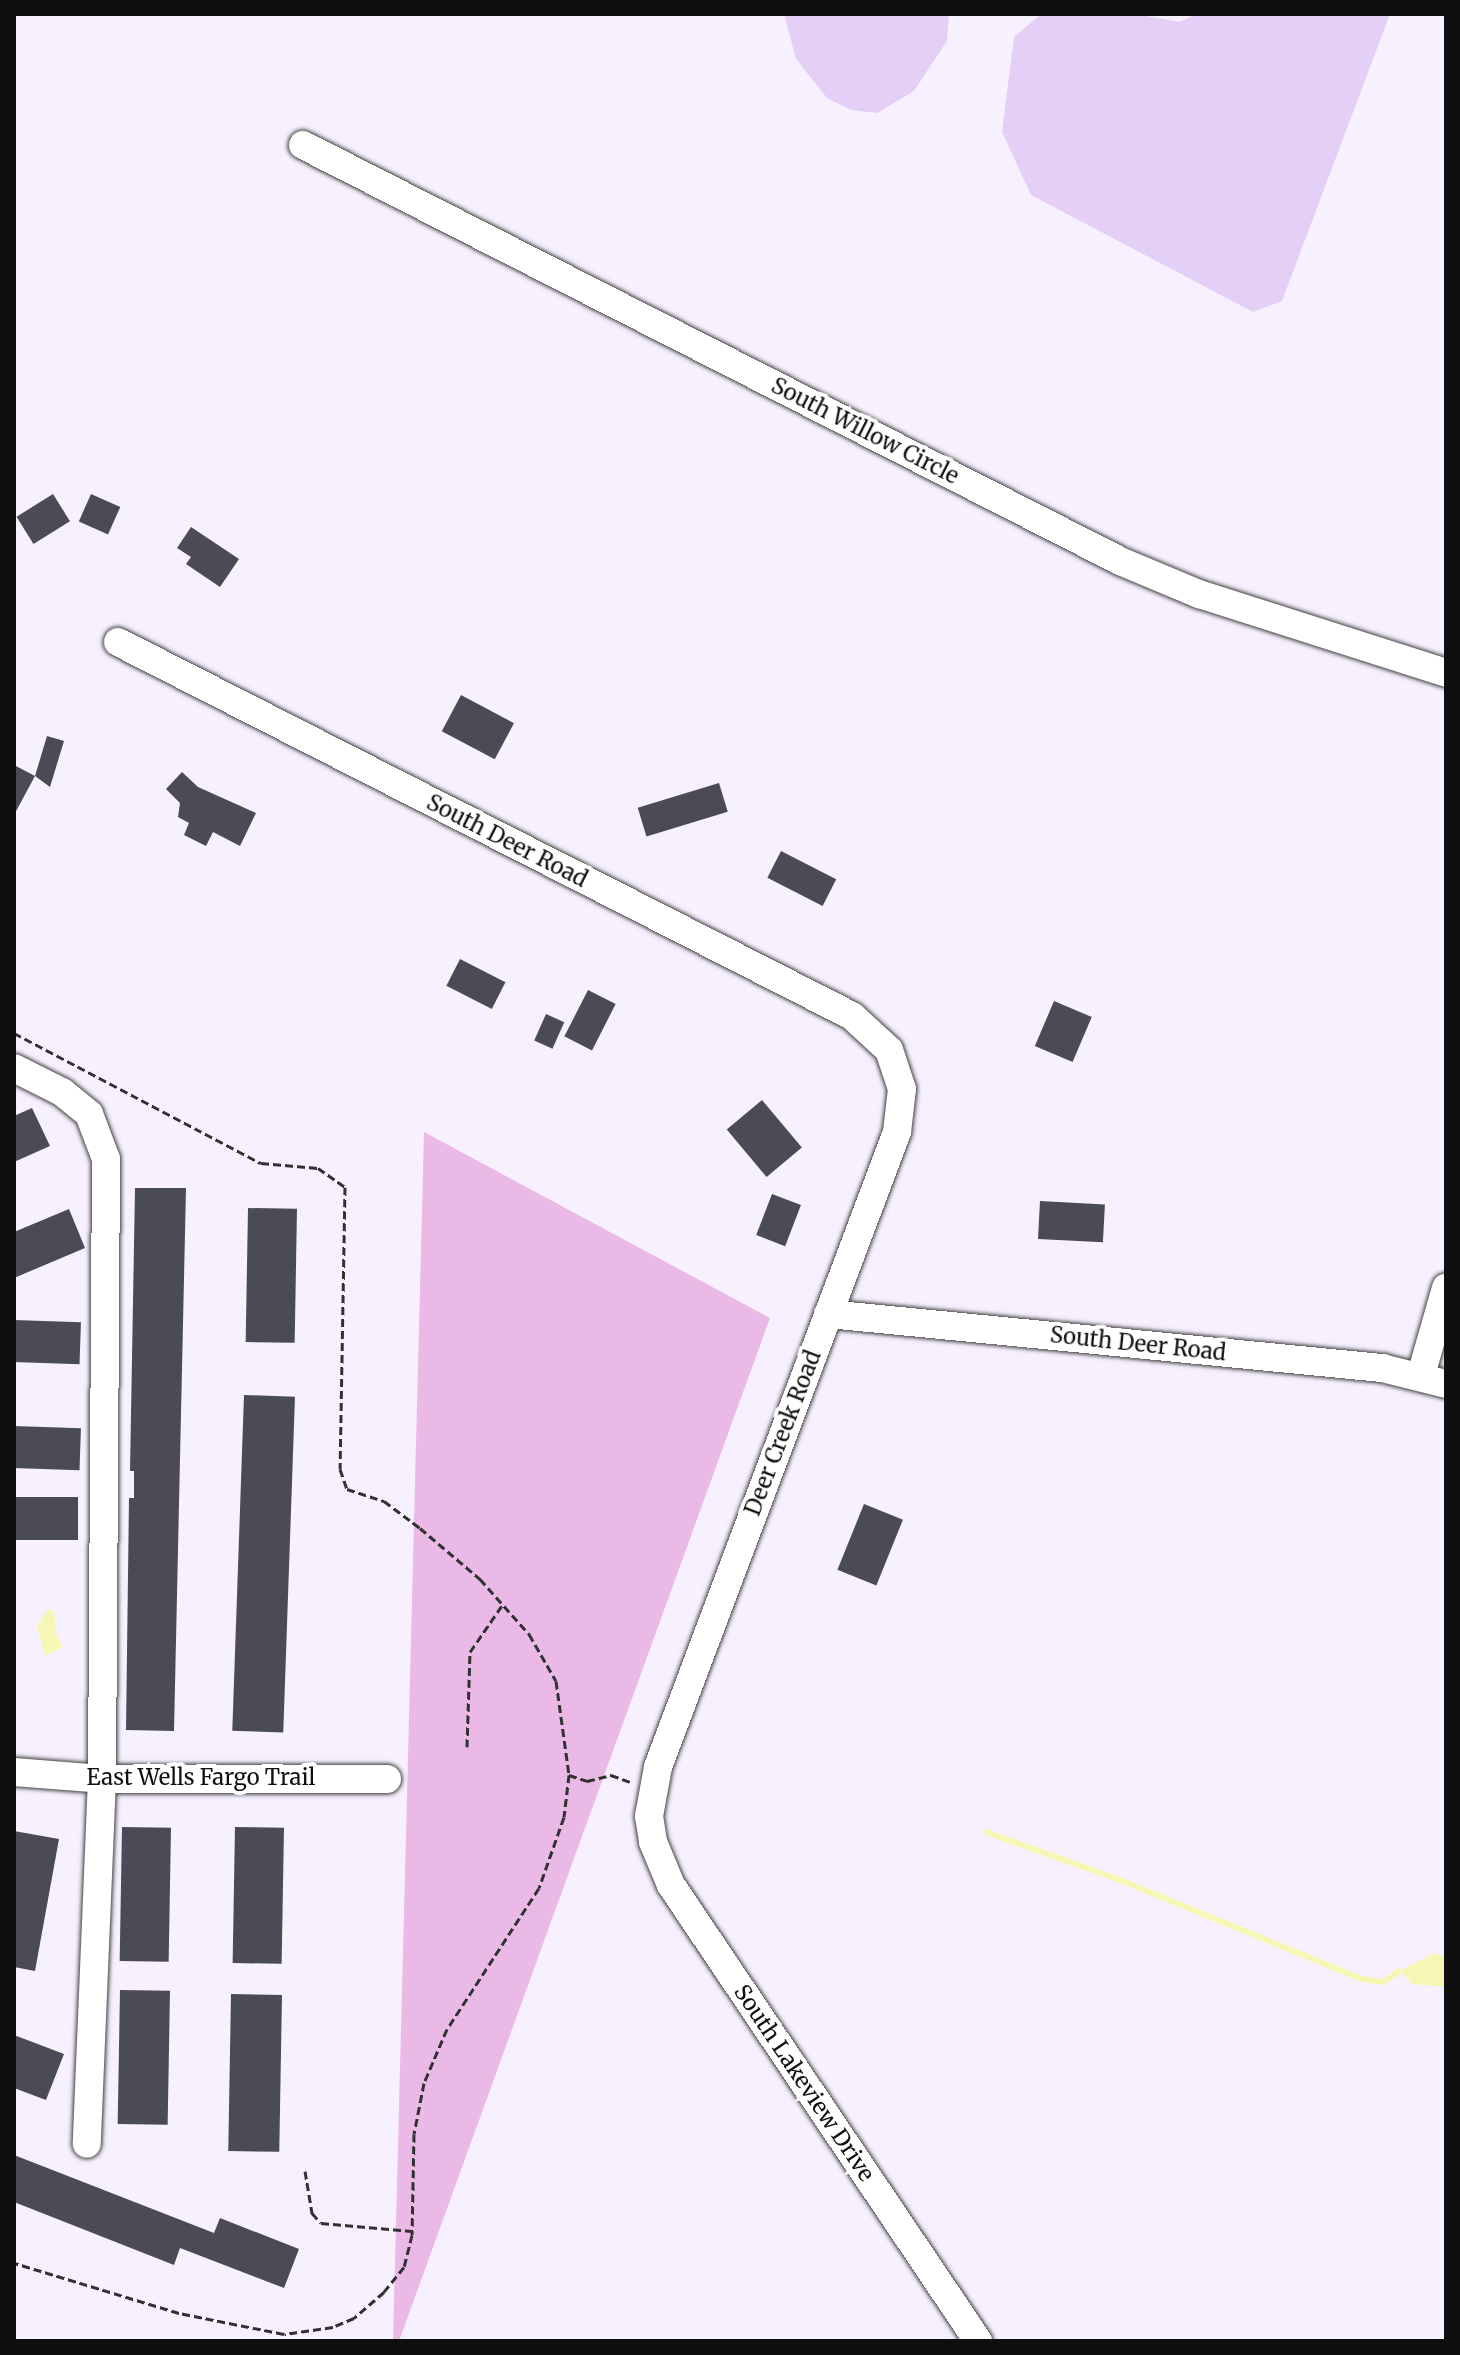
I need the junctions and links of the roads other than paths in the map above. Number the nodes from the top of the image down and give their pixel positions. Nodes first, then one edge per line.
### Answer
1 (303, 145) dead end
2 (118, 642) dead end
3 (1446, 673) edge
4 (889, 1050) joint
5 (14, 1068) edge
6 (1446, 1288) edge
7 (828, 1314) junction
8 (1434, 1380) edge
9 (14, 1772) edge
10 (102, 1779) junction
11 (387, 1779) dead end
12 (649, 1816) joint
13 (87, 2144) dead end
14 (978, 2341) edge

1 - 3 street, South Willow Circle
2 - 4 street, South Deer Road
4 - 7 street, Deer Creek Road
5 - 10 street
6 - 8 street
7 - 8 street, South Deer Road
7 - 12 street, Deer Creek Road
9 - 10 street, East Wells Fargo Trail
10 - 11 street, East Wells Fargo Trail
10 - 13 street
12 - 14 street, South Lakeview Drive

